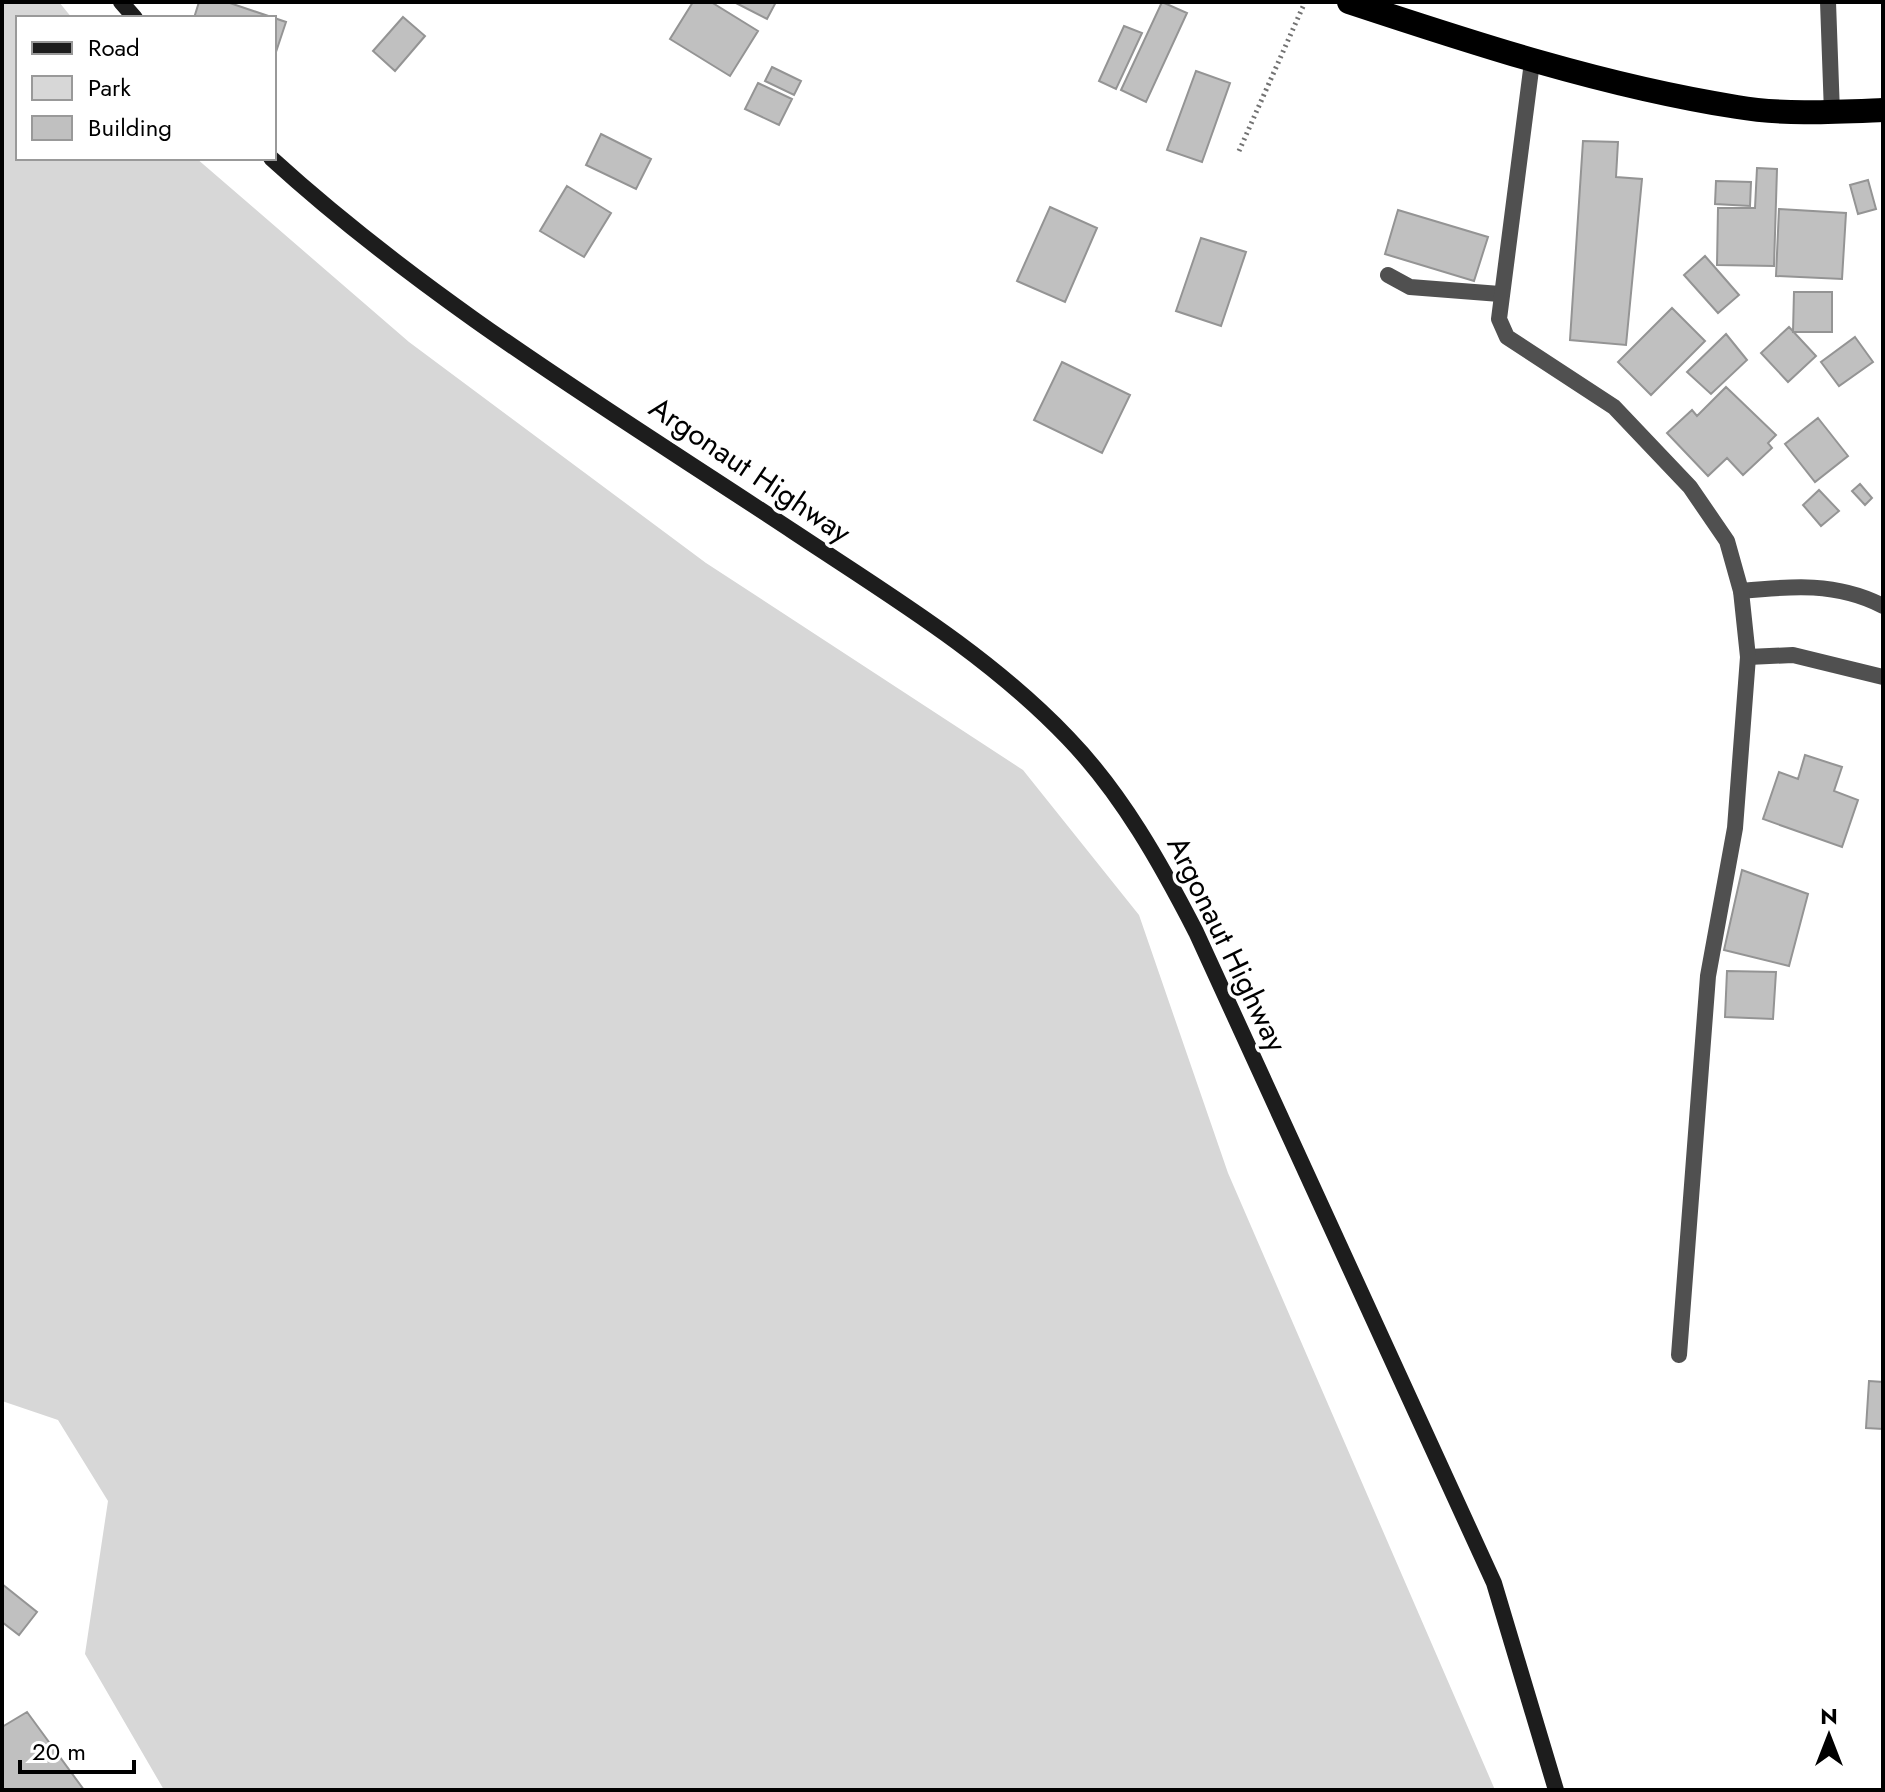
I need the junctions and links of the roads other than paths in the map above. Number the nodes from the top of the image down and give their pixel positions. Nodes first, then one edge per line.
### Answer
1 (1349, 2) edge
2 (1828, 2) edge
3 (1532, 62) junction
4 (1883, 110) edge
5 (1832, 113) junction
6 (273, 160) edge
7 (1388, 275) dead end
8 (1500, 294) junction
9 (1741, 591) junction
10 (1883, 606) edge
11 (1748, 657) junction
12 (1883, 677) edge
13 (1679, 1355) dead end
14 (1556, 1790) edge

1 - 3 highway
2 - 5 street
3 - 5 highway
3 - 8 street
4 - 5 highway
6 - 14 street, Argonaut Highway
7 - 8 street
8 - 9 street
9 - 10 street
9 - 11 street
11 - 12 street
11 - 13 street

